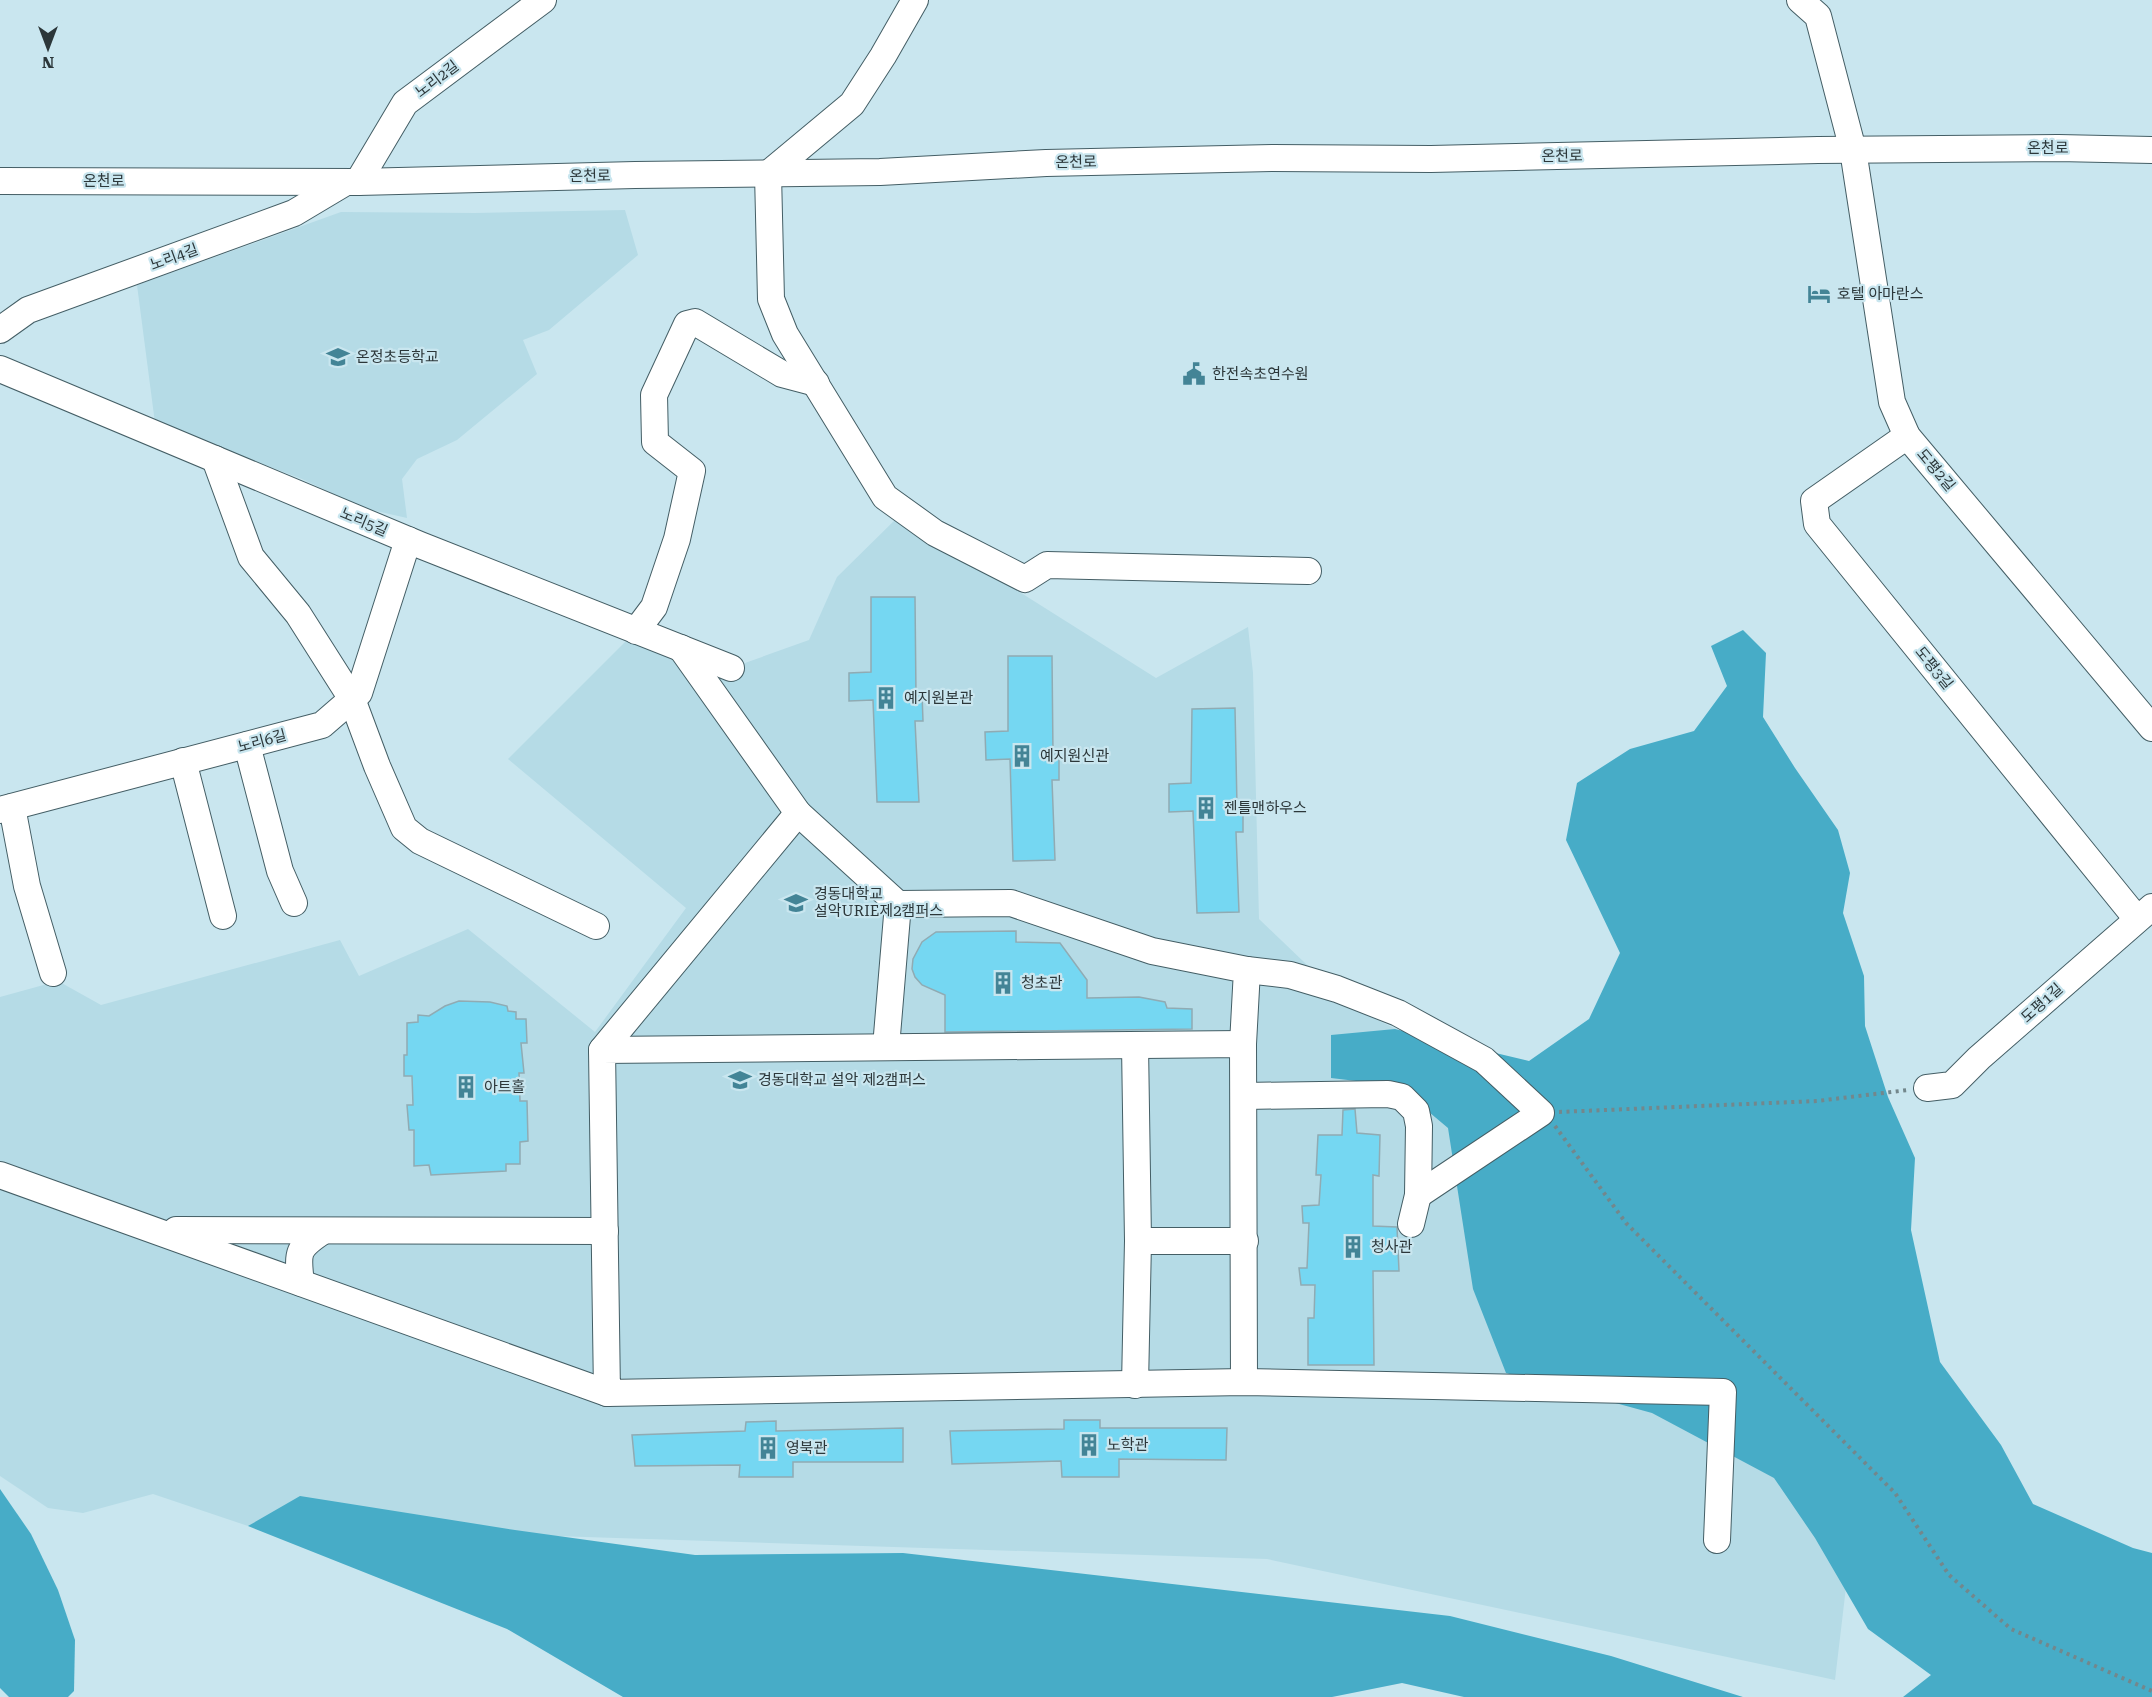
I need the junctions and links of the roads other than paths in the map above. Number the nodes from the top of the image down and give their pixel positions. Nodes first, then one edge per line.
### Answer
1 (543, 0) edge
2 (915, 0) edge
3 (1800, 0) edge
4 (1852, 150) junction
5 (2152, 150) edge
6 (768, 174) junction
7 (0, 181) edge
8 (352, 182) junction
9 (0, 330) edge
10 (0, 369) edge
11 (816, 383) junction
12 (1907, 436) junction
13 (214, 459) junction
14 (408, 540) junction
15 (1308, 571) dead end
16 (636, 630) junction
17 (681, 648) junction
18 (731, 668) dead end
19 (352, 699) junction
20 (2152, 728) edge
21 (248, 745) junction
22 (183, 762) junction
23 (6, 808) edge
24 (798, 813) junction
25 (294, 903) dead end
26 (898, 904) junction
27 (2144, 913) edge
28 (223, 916) dead end
29 (596, 926) dead end
30 (1247, 970) junction
31 (53, 973) dead end
32 (1243, 1044) junction
33 (1136, 1045) junction
34 (886, 1047) junction
35 (602, 1050) junction
36 (1928, 1088) road end
37 (1244, 1096) junction
38 (0, 1175) edge
39 (1418, 1196) junction
40 (1411, 1224) dead end
41 (156, 1230) junction
42 (323, 1231) junction
43 (605, 1231) junction
44 (1245, 1240) junction
45 (1138, 1241) junction
46 (301, 1282) junction
47 (1245, 1382) junction
48 (1135, 1385) junction
49 (607, 1392) junction
50 (1717, 1540) dead end

1 - 8 street, 노리2길
2 - 6 street
3 - 4 street, 도평2길
4 - 5 street, 온천로
4 - 6 street, 온천로
4 - 12 street, 도평2길
6 - 8 street, 온천로
6 - 11 street
7 - 8 street, 온천로
8 - 9 street, 노리4길
10 - 13 street, 노리5길
11 - 15 street
11 - 16 street
12 - 20 street, 도평2길
12 - 27 street, 도평3길
13 - 14 street, 노리5길
13 - 19 street
14 - 16 street, 노리5길
14 - 19 street, 노리6길
16 - 17 street, 노리5길
17 - 18 street, 노리5길
17 - 24 street
19 - 21 street, 노리6길
19 - 29 street
21 - 22 street, 노리6길
21 - 25 street
22 - 23 street, 노리6길
22 - 28 street
23 - 31 street
24 - 26 street
24 - 35 street
26 - 30 street
26 - 34 street
27 - 36 street, 도평1길
30 - 32 street
30 - 39 street
32 - 33 street
32 - 37 street
33 - 34 street
33 - 45 street
34 - 35 street
35 - 43 street
37 - 39 street
37 - 44 street
38 - 41 street
39 - 40 street
41 - 42 street
41 - 46 street
42 - 43 street
42 - 46 street
43 - 49 street
44 - 45 street
44 - 47 street
45 - 48 street
46 - 49 street
47 - 48 street
47 - 50 street
48 - 49 street

